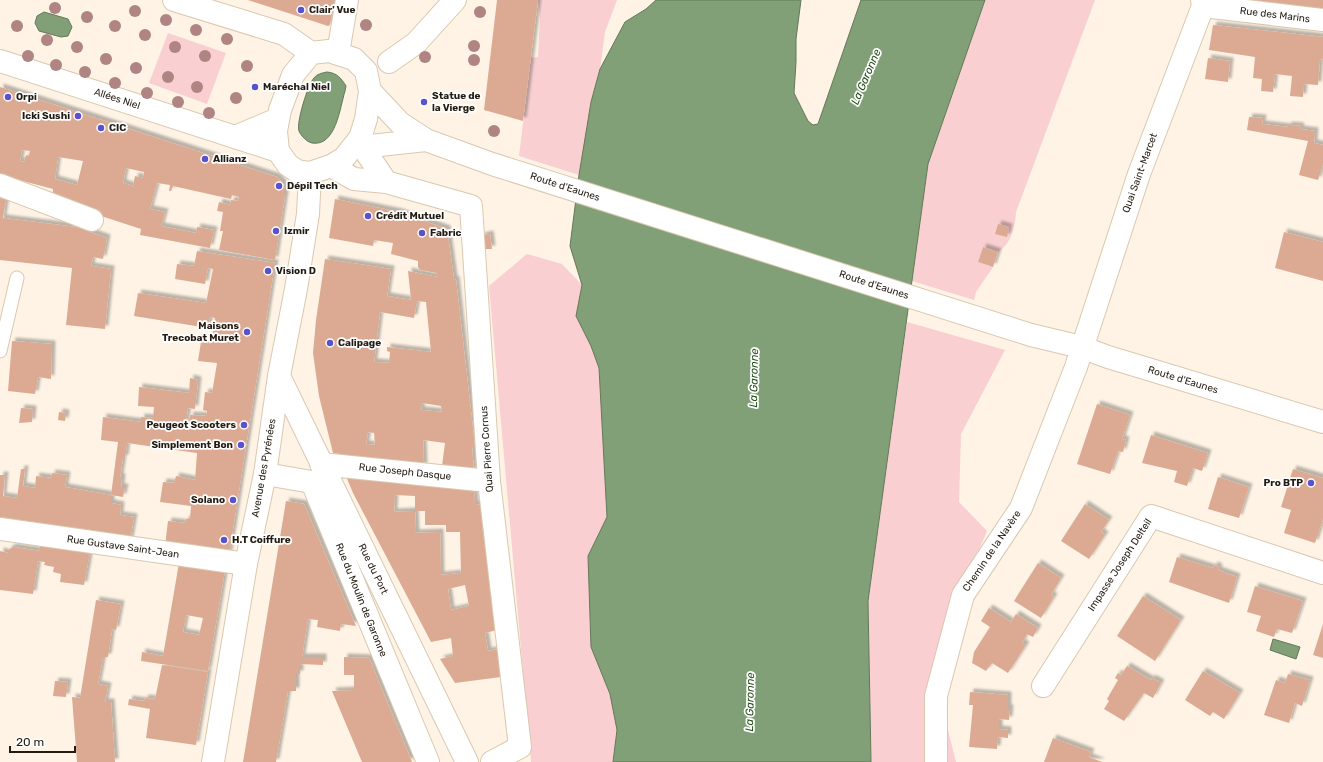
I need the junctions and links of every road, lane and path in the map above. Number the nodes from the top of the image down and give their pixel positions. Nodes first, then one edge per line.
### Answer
1 (174, 0) edge
2 (347, 0) edge
3 (456, 0) edge
4 (1203, 3) edge
5 (198, 4) edge
6 (1323, 20) edge
7 (311, 53) junction
8 (338, 53) junction
9 (0, 60) edge
10 (376, 73) junction
11 (278, 118) junction
12 (235, 137) junction
13 (426, 140) junction
14 (357, 147) junction
15 (278, 151) junction
16 (331, 166) junction
17 (310, 173) junction
18 (386, 182) junction
19 (0, 185) edge
20 (92, 220) dead end
21 (17, 278) dead end
22 (1081, 347) junction
23 (0, 351) edge
24 (279, 376) junction
25 (1323, 422) edge
26 (321, 464) junction
27 (265, 474) junction
28 (489, 481) junction
29 (0, 529) edge
30 (246, 564) junction
31 (1323, 573) edge
32 (1043, 686) dead end
33 (214, 762) edge
34 (428, 762) edge
35 (467, 762) edge
36 (492, 762) edge
37 (936, 762) edge

1 - 5 street
2 - 8 street
3 - 10 street
4 - 6 street, Rue des Marins
4 - 22 street, Quai Saint-Marcet
5 - 7 street
7 - 8 street
7 - 11 street
8 - 10 street
9 - 12 street, Allées Niel
10 - 13 street, Route d'Eaunes
10 - 14 street
11 - 12 street
11 - 15 street
12 - 15 street, Allées Niel
13 - 14 street, Route d'Eaunes
13 - 22 street, Route d'Eaunes
14 - 16 street
14 - 18 street
15 - 17 street
16 - 17 street
16 - 18 street, Quai Pierre Cornus
17 - 24 street, Avenue des Pyrénées
18 - 28 street, Quai Pierre Cornus
19 - 20 street
21 - 23 lane
22 - 25 street, Route d'Eaunes
22 - 37 street, Chemin de la Navère
24 - 26 street, Rue du Port
24 - 27 street, Avenue des Pyrénées
26 - 28 street, Rue Joseph Dasque
26 - 35 street, Rue du Port
27 - 30 street, Avenue des Pyrénées
27 - 34 street, Rue du Moulin de Garonne
28 - 36 street, Quai Pierre Cornus
29 - 30 street, Rue Gustave Saint-Jean
30 - 33 street, Avenue des Pyrénées
31 - 32 street, Impasse Joseph Delteil

